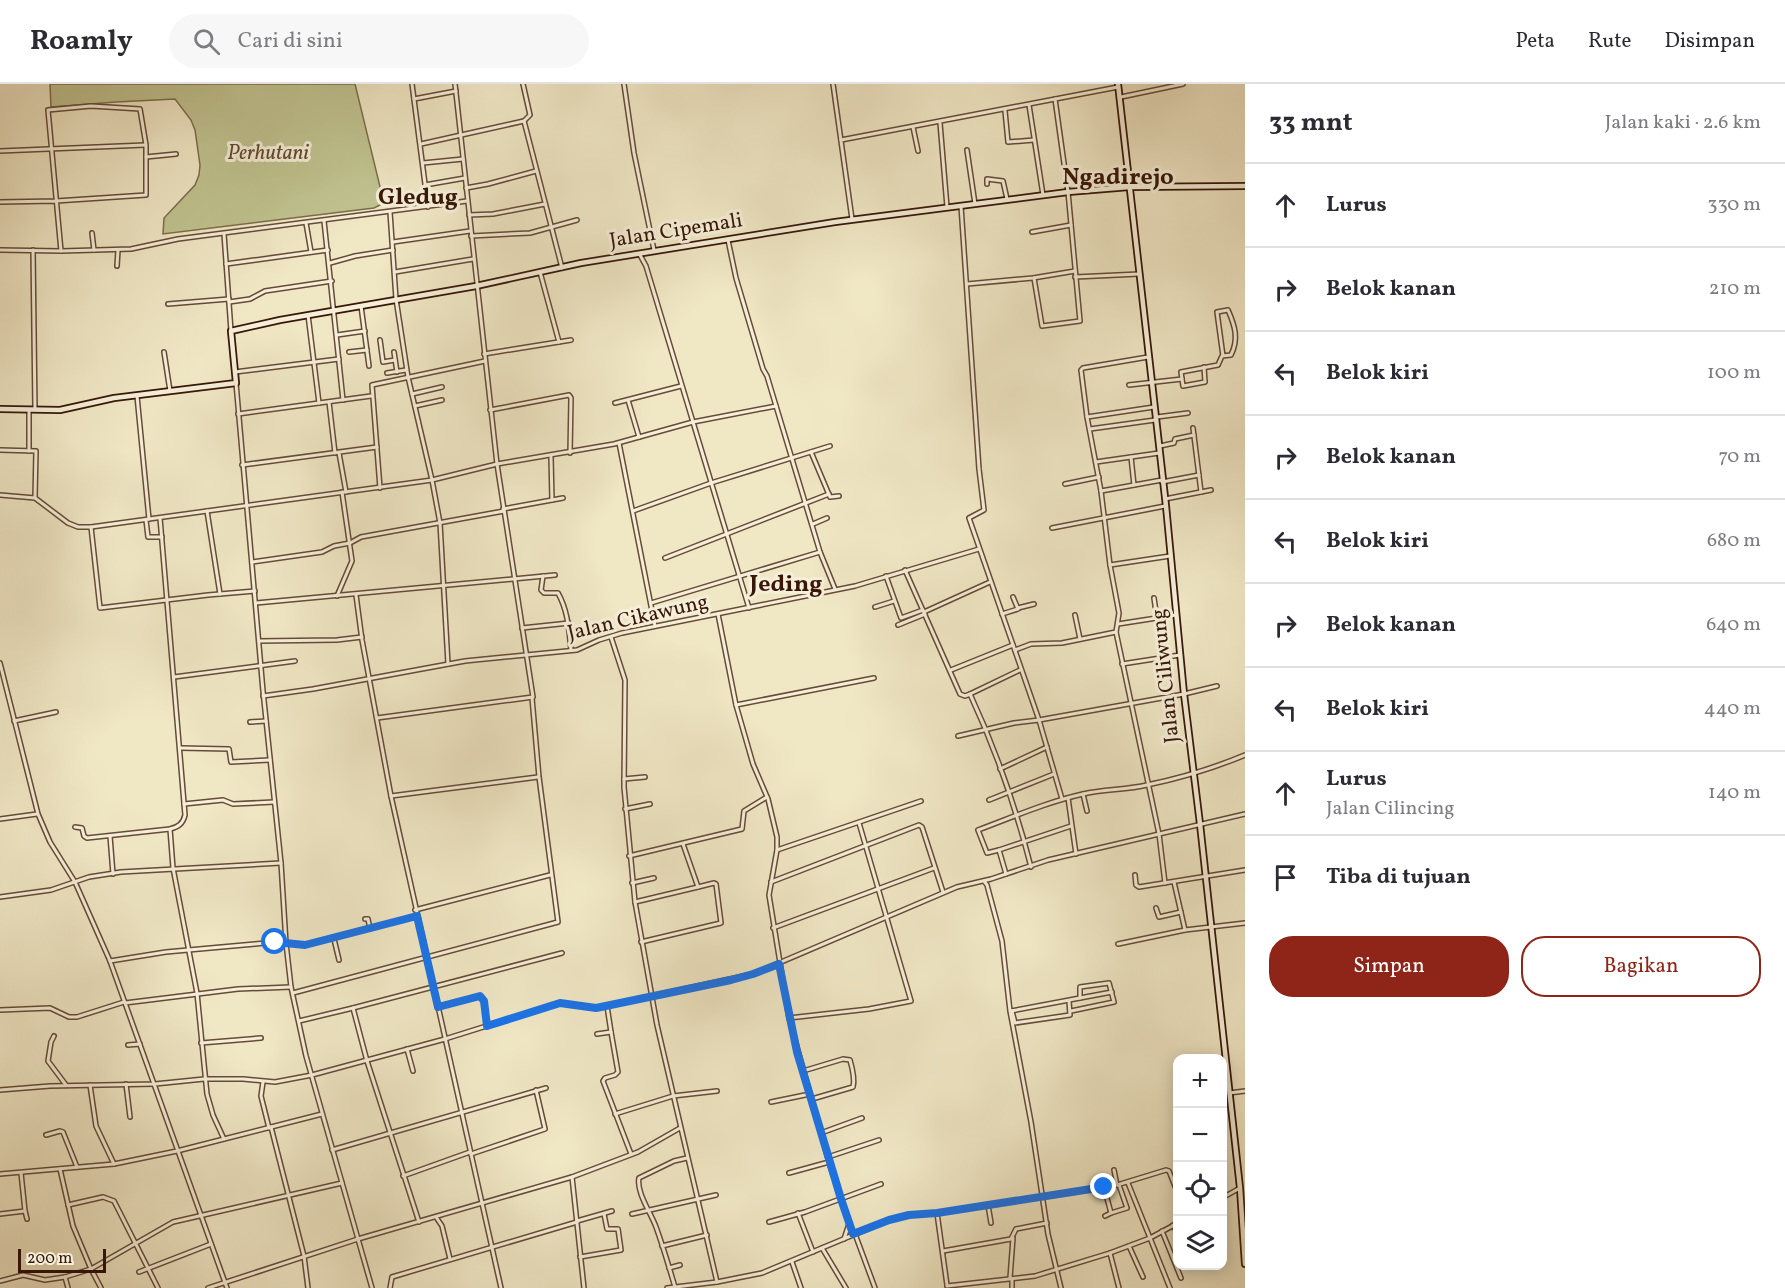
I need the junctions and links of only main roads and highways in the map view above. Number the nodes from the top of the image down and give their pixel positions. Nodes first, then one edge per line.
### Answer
1 (1118, 86) edge
2 (1242, 186) edge
3 (1129, 187) junction
4 (0, 409) edge
5 (1243, 1207) edge
6 (1244, 1241) edge
7 (1245, 1264) edge

1 - 3 main road, Jalan Ciliwung
2 - 3 main road, Jalan Cipemali
3 - 4 main road, Jalan Cipemali
3 - 5 main road, Jalan Ciliwung
5 - 6 main road, Jalan Ciliwung
6 - 7 main road, Jalan Ciliwung

